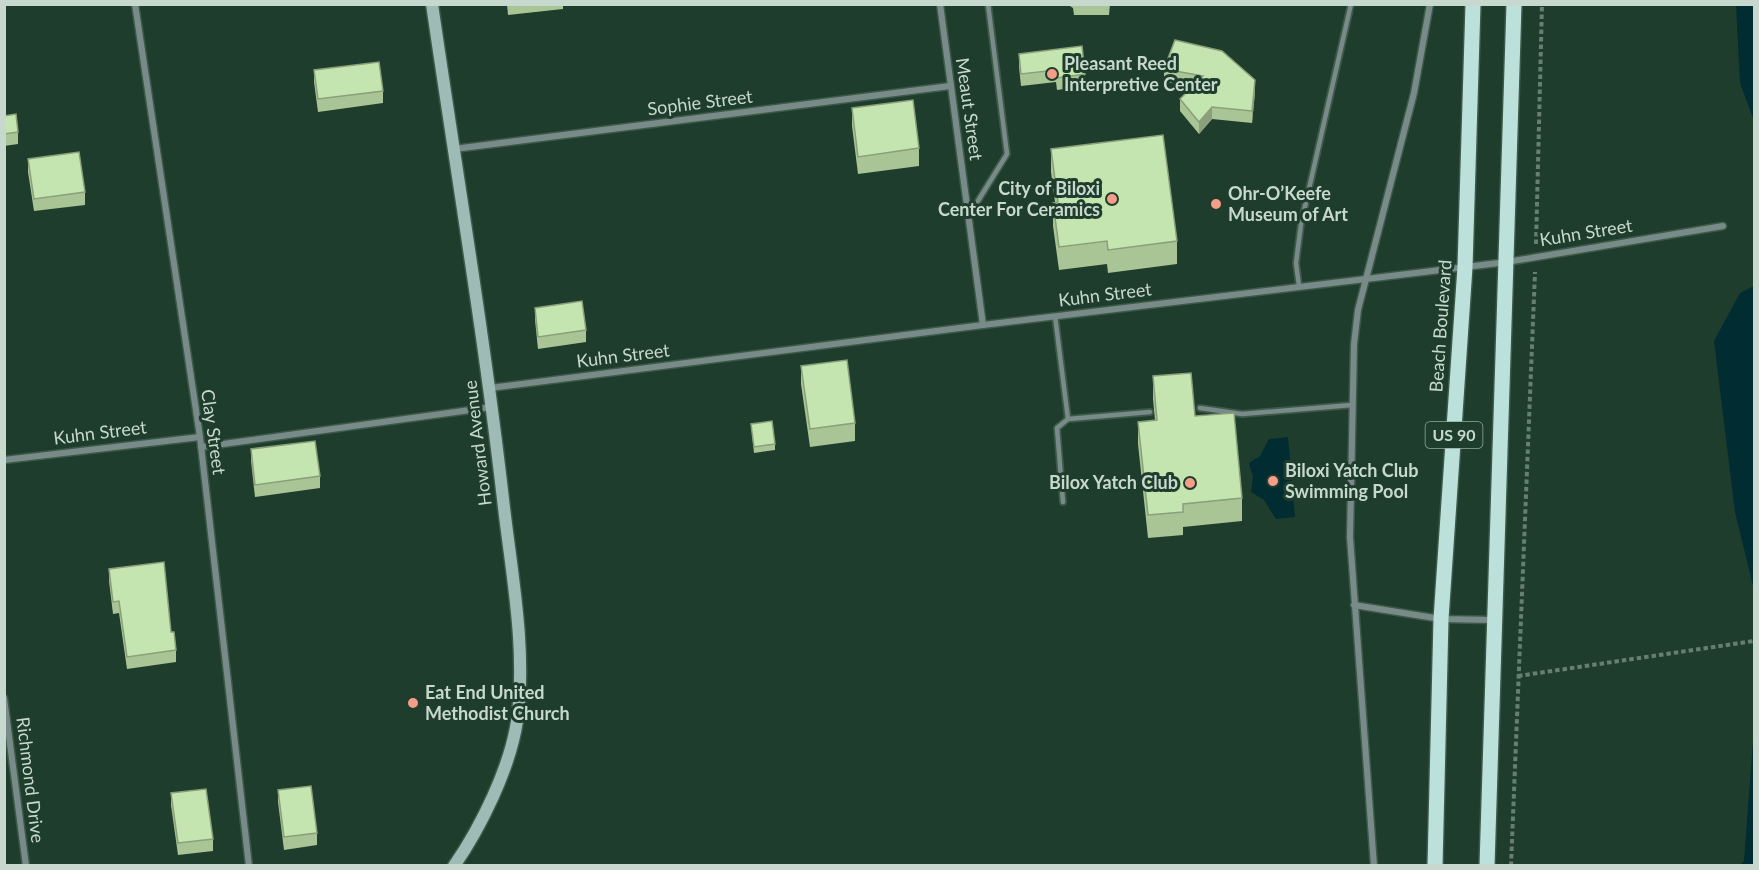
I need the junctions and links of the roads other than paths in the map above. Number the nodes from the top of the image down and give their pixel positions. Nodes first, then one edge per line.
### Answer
1 (135, 4) edge
2 (432, 4) edge
3 (940, 4) edge
4 (988, 4) edge
5 (1351, 4) edge
6 (1430, 4) edge
7 (1473, 4) edge
8 (1514, 4) edge
9 (950, 86) junction
10 (453, 149) junction
11 (969, 217) junction
12 (1723, 226) dead end
13 (1507, 262) junction
14 (1465, 267) junction
15 (1366, 278) junction
16 (1299, 286) junction
17 (1055, 316) junction
18 (983, 325) junction
19 (490, 388) junction
20 (1352, 405) junction
21 (492, 407) junction
22 (1200, 408) dead end
23 (1150, 412) dead end
24 (1068, 419) junction
25 (200, 437) junction
26 (201, 447) junction
27 (4, 460) edge
28 (1062, 502) dead end
29 (1354, 604) junction
30 (1441, 619) junction
31 (1493, 620) junction
32 (4, 698) edge
33 (26, 866) edge
34 (249, 866) edge
35 (454, 866) edge
36 (1374, 866) edge
37 (1435, 866) edge
38 (1487, 866) edge

1 - 25 street, Clay Street
2 - 10 main road, Howard Avenue
3 - 9 street, Meaut Street
4 - 11 lane
5 - 16 lane
6 - 15 street
7 - 14 main road, Beach Boulevard / US 90
8 - 13 main road, US 90
9 - 10 street, Sophie Street
9 - 11 street, Meaut Street
10 - 19 main road, Howard Avenue
11 - 18 street, Meaut Street
12 - 13 street, Kuhn Street
13 - 14 street, Kuhn Street
13 - 31 main road, US 90
14 - 15 street, Kuhn Street
14 - 30 main road, Beach Boulevard / US 90
15 - 16 street, Kuhn Street
15 - 20 street
16 - 17 street, Kuhn Street
17 - 18 street, Kuhn Street
17 - 24 lane
18 - 19 street, Kuhn Street
19 - 21 main road, Howard Avenue
20 - 22 lane
20 - 29 street
21 - 26 street
21 - 35 main road, Howard Avenue
23 - 24 lane
24 - 28 lane
25 - 26 street, Clay Street
25 - 27 street, Kuhn Street
26 - 34 street, Clay Street
29 - 30 street
29 - 36 street
30 - 31 street
30 - 37 main road, Beach Boulevard / US 90
31 - 38 main road, US 90
32 - 33 street, Richmond Drive

